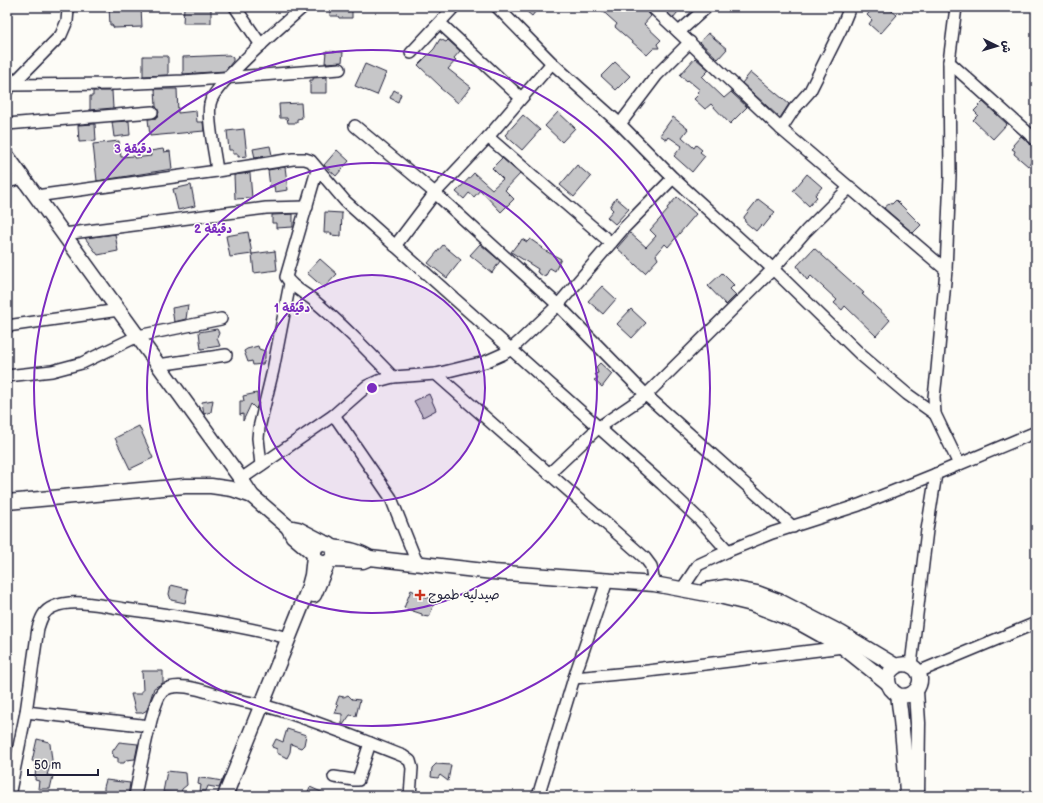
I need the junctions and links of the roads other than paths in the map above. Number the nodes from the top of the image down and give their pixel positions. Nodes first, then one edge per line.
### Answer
1 (67, 7) edge
2 (235, 7) edge
3 (303, 7) edge
4 (454, 7) edge
5 (497, 7) edge
6 (652, 7) edge
7 (707, 7) edge
8 (850, 7) edge
9 (956, 7) edge
10 (440, 23) junction
11 (679, 32) junction
12 (690, 42) junction
13 (261, 45) junction
14 (411, 53) dead end
15 (552, 62) junction
16 (949, 62) junction
17 (340, 69) dead end
18 (228, 78) junction
19 (10, 88) edge
20 (522, 98) junction
21 (152, 112) dead end
22 (7, 124) edge
23 (620, 124) junction
24 (355, 126) dead end
25 (782, 129) junction
26 (488, 137) junction
27 (1036, 140) edge
28 (7, 156) edge
29 (317, 170) junction
30 (217, 171) junction
31 (24, 178) junction
32 (673, 178) junction
33 (7, 182) edge
34 (850, 187) junction
35 (435, 193) junction
36 (36, 196) junction
37 (307, 207) junction
38 (64, 234) junction
39 (611, 243) junction
40 (395, 246) junction
41 (773, 269) junction
42 (946, 270) junction
43 (290, 283) junction
44 (558, 305) junction
45 (119, 310) junction
46 (221, 319) dead end
47 (7, 326) edge
48 (138, 336) junction
49 (510, 348) junction
50 (226, 355) dead end
51 (158, 365) junction
52 (436, 374) junction
53 (7, 376) edge
54 (393, 377) junction
55 (646, 395) junction
56 (935, 414) junction
57 (334, 415) junction
58 (599, 427) junction
59 (1036, 432) edge
60 (959, 464) junction
61 (261, 465) junction
62 (549, 474) junction
63 (936, 474) junction
64 (241, 479) junction
65 (252, 496) junction
66 (7, 502) edge
67 (288, 527) junction
68 (793, 527) junction
69 (728, 551) junction
70 (329, 553) junction
71 (314, 555) junction
72 (417, 563) junction
73 (607, 581) junction
74 (654, 584) junction
75 (682, 589) junction
76 (698, 591) junction
77 (1036, 623) edge
78 (288, 638) junction
79 (843, 647) junction
80 (896, 666) junction
81 (914, 669) junction
82 (574, 678) junction
83 (888, 683) junction
84 (916, 691) junction
85 (898, 695) junction
86 (265, 706) junction
87 (26, 712) junction
88 (150, 726) junction
89 (370, 743) junction
90 (334, 777) dead end
91 (9, 796) edge
92 (135, 796) edge
93 (225, 796) edge
94 (234, 796) edge
95 (410, 796) edge
96 (538, 796) edge
97 (907, 796) edge
98 (917, 796) edge

1 - 19 street
2 - 13 street
3 - 13 street
4 - 10 street
5 - 15 street
6 - 11 street
7 - 11 street
8 - 25 street
9 - 16 street
10 - 14 street
10 - 20 street
11 - 12 street
12 - 23 street
12 - 25 street
13 - 18 street
15 - 20 street
15 - 23 street
16 - 27 street
16 - 42 street
17 - 18 street
18 - 19 street
18 - 30 street
20 - 26 street
21 - 22 street
23 - 32 street
24 - 35 street
25 - 34 street
26 - 35 street
26 - 39 street
28 - 31 street
29 - 30 street
29 - 37 street
29 - 40 street
30 - 36 street
31 - 33 street
31 - 36 street
32 - 39 street
32 - 41 street
34 - 41 street
34 - 42 street
35 - 40 street
35 - 44 street
36 - 38 street
37 - 38 street
37 - 43 street
38 - 45 street
39 - 44 street
40 - 49 street
41 - 55 street
41 - 56 street
42 - 56 street
43 - 54 street
43 - 61 street
44 - 49 street
44 - 55 street
45 - 47 street
45 - 48 street
46 - 48 street
48 - 51 street
48 - 53 street
49 - 52 street
49 - 58 street
50 - 51 street
51 - 64 street
52 - 54 street
52 - 62 street
54 - 57 street
55 - 58 street
55 - 68 street
56 - 60 street
57 - 61 street
57 - 72 street
58 - 62 street
58 - 69 street
59 - 60 street
60 - 63 street
61 - 64 street
62 - 74 street
63 - 68 street
63 - 81 street
64 - 65 street
65 - 66 street
65 - 67 street
67 - 70 street
67 - 71 street
68 - 69 street
69 - 75 street
70 - 71 street
70 - 72 street
70 - 86 street
71 - 78 street
72 - 73 street
73 - 74 street
73 - 82 street
74 - 75 street
75 - 76 street
76 - 79 street
76 - 80 street
77 - 81 street
78 - 86 street
78 - 87 street
79 - 82 street
79 - 83 street
80 - 81 street
80 - 83 street
81 - 84 street
82 - 96 street
83 - 85 street
84 - 85 street
84 - 98 street
85 - 97 street
86 - 88 street
86 - 89 street
86 - 93 street
86 - 94 street
87 - 88 street
87 - 91 street
88 - 92 street
89 - 90 street
89 - 95 street

